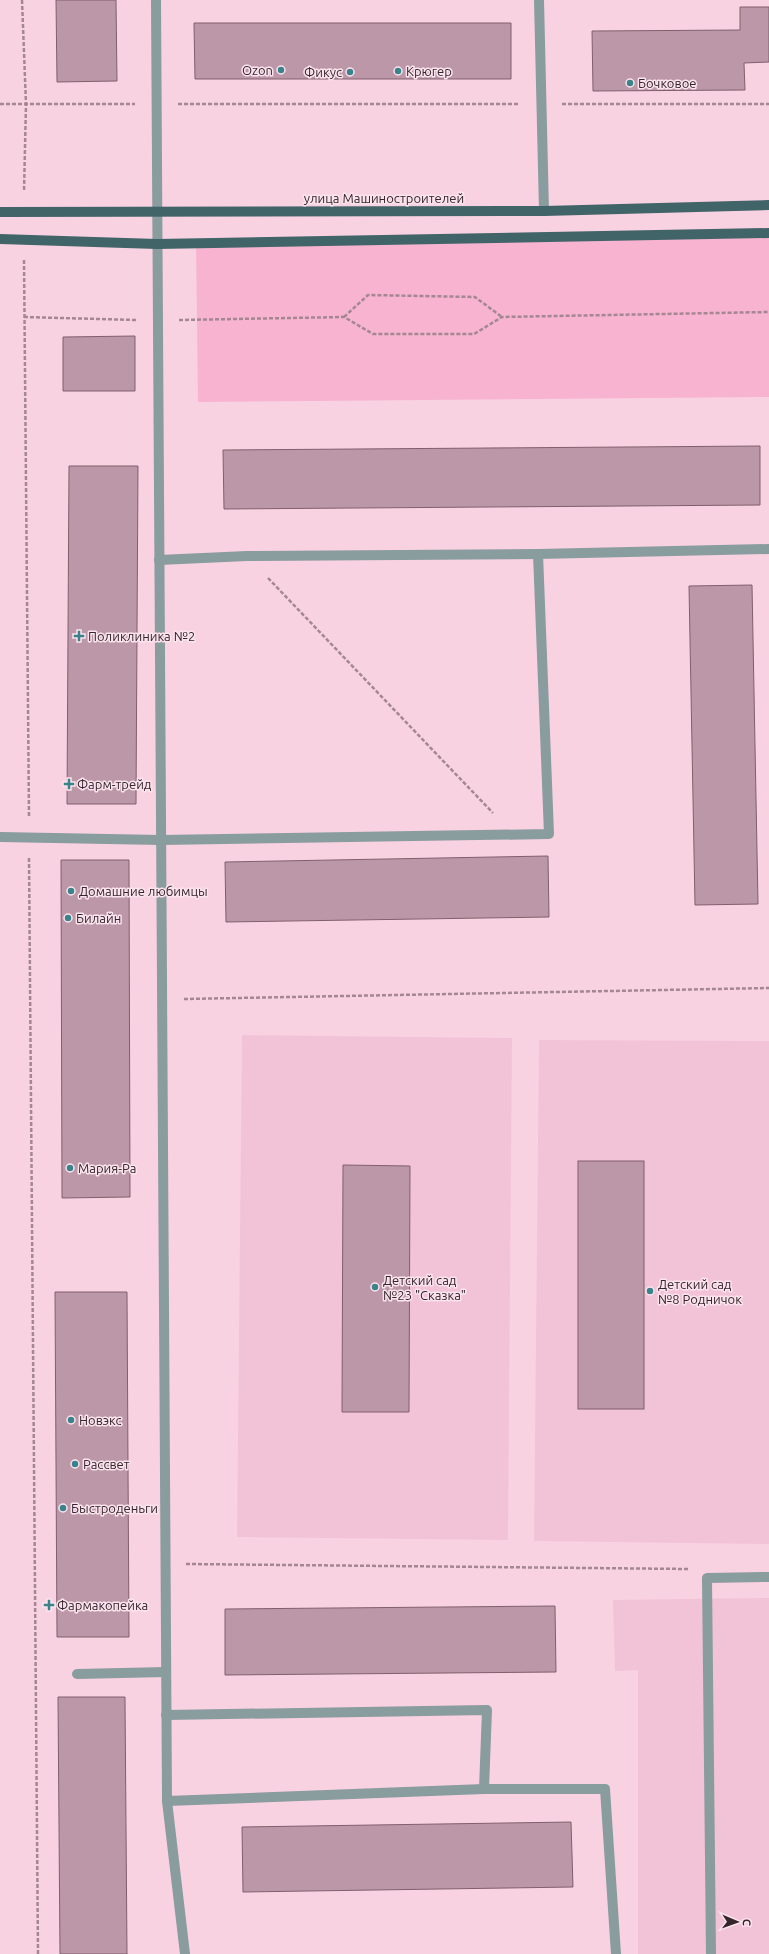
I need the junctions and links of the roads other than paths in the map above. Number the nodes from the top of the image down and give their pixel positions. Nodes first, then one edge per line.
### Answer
1 (156, 0) edge
2 (539, 0) edge
3 (769, 205) edge
4 (544, 210) junction
5 (0, 212) edge
6 (157, 212) junction
7 (769, 233) edge
8 (0, 239) edge
9 (157, 244) junction
10 (769, 550) edge
11 (538, 554) junction
12 (159, 560) junction
13 (0, 837) edge
14 (161, 840) junction
15 (769, 1576) edge
16 (166, 1672) junction
17 (77, 1674) dead end
18 (166, 1715) junction
19 (484, 1789) junction
20 (167, 1801) junction
21 (185, 1954) edge
22 (616, 1954) edge
23 (711, 1954) edge

1 - 6 lane
2 - 4 lane
3 - 4 main road, улица Машиностроителей
4 - 6 main road, улица Машиностроителей
5 - 6 main road, улица Машиностроителей
6 - 9 lane
7 - 9 main road
8 - 9 main road
9 - 12 lane
10 - 11 lane
11 - 12 lane
11 - 14 lane
12 - 14 lane
13 - 14 lane
14 - 16 lane
15 - 23 lane
16 - 17 lane
16 - 18 lane
18 - 19 lane
18 - 20 lane
19 - 20 lane
19 - 22 lane
20 - 21 lane

